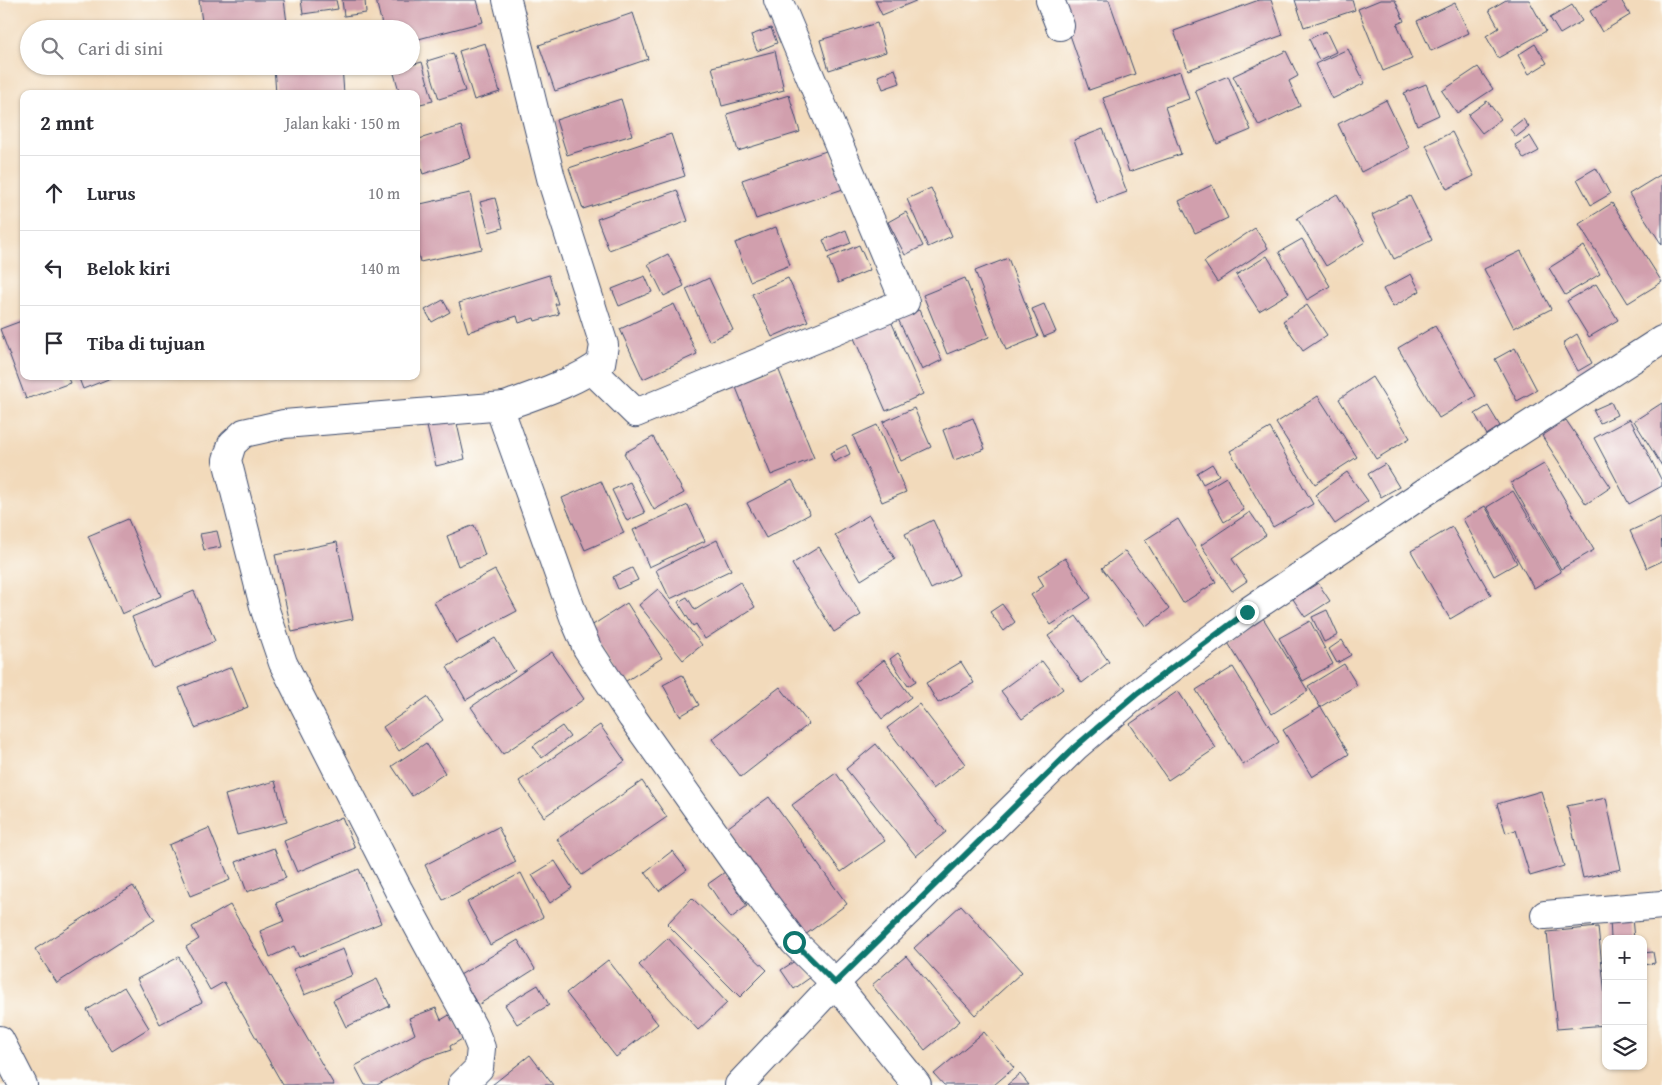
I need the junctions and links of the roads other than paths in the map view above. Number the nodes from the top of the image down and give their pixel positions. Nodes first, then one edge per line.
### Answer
1 (508, 0) edge
2 (778, 0) edge
3 (1050, 0) edge
4 (1060, 26) dead end
5 (1662, 340) edge
6 (592, 370) junction
7 (505, 406) junction
8 (1662, 905) edge
9 (1545, 915) dead end
10 (835, 983) junction
11 (0, 1040) edge
12 (22, 1085) edge
13 (462, 1085) edge
14 (739, 1085) edge
15 (917, 1085) edge

1 - 6 street
2 - 6 street
3 - 4 street
5 - 10 street
6 - 7 street
7 - 10 street
7 - 13 street
8 - 9 street
10 - 14 street
10 - 15 street
11 - 12 street

